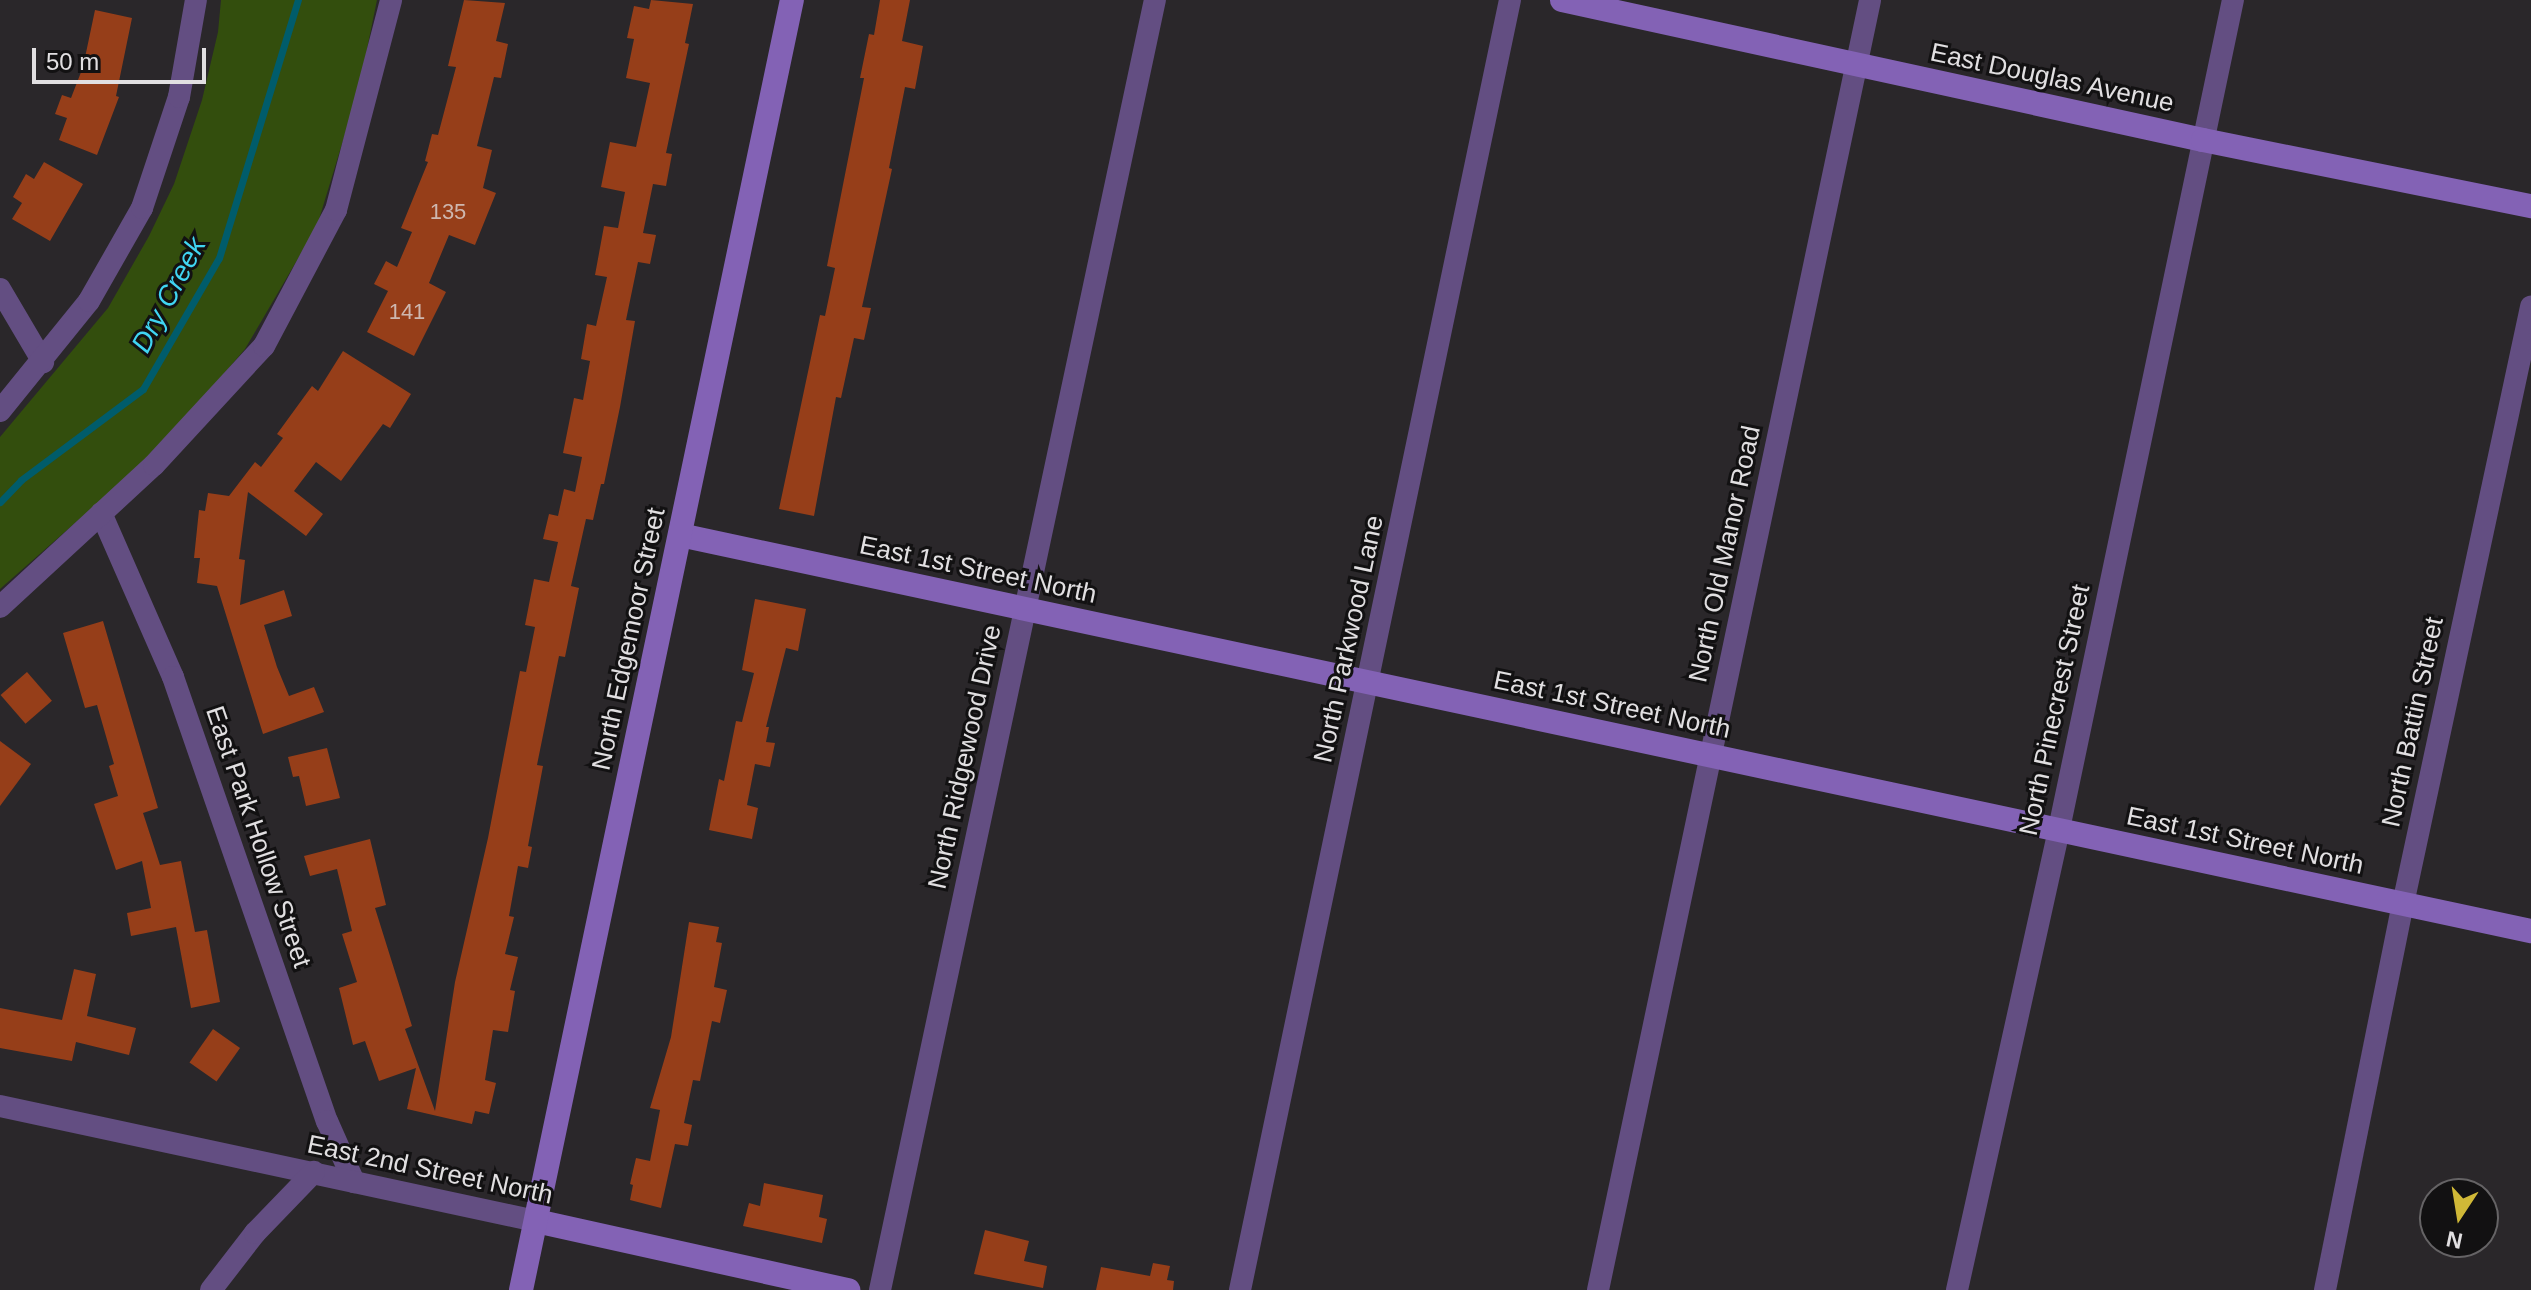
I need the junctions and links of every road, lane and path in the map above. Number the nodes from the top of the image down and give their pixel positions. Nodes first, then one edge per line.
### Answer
1 (196, 0) edge
2 (391, 0) edge
3 (792, 0) edge
4 (1155, 0) edge
5 (1510, 0) edge
6 (1562, 0) edge
7 (1870, 0) edge
8 (2233, 0) edge
9 (1857, 65) junction
10 (2203, 140) junction
11 (2531, 206) edge
12 (0, 289) edge
13 (2531, 307) edge
14 (43, 362) junction
15 (0, 411) edge
16 (101, 513) junction
17 (680, 535) junction
18 (0, 607) edge
19 (1025, 608) junction
20 (1369, 681) junction
21 (1711, 754) junction
22 (2059, 829) junction
23 (2403, 904) junction
24 (2531, 931) edge
25 (0, 1106) edge
26 (314, 1172) junction
27 (354, 1182) junction
28 (536, 1221) junction
29 (211, 1290) edge
30 (521, 1290) edge
31 (848, 1290) edge
32 (880, 1290) edge
33 (1240, 1290) edge
34 (1598, 1290) edge
35 (1957, 1290) edge
36 (2325, 1290) edge

1 - 14 street
2 - 16 street
3 - 17 street, North Edgemoor Street
4 - 19 street, North Ridgewood Drive
5 - 20 street, North Parkwood Lane
6 - 9 street, East Douglas Avenue
7 - 9 street, North Old Manor Road
8 - 10 street, North Pinecrest Street
9 - 10 street, East Douglas Avenue
9 - 21 street, North Old Manor Road
10 - 11 street, East Douglas Avenue
10 - 22 street, North Pinecrest Street
12 - 14 street
13 - 23 street, North Battin Street
14 - 15 street
16 - 18 street
16 - 27 street, East Park Hollow Street
17 - 19 street, East 1st Street North
17 - 28 street, North Edgemoor Street
19 - 20 street, East 1st Street North
19 - 32 street, North Ridgewood Drive
20 - 21 street, East 1st Street North
20 - 33 street, North Parkwood Lane
21 - 22 street, East 1st Street North
21 - 34 street, North Old Manor Road
22 - 23 street, East 1st Street North
22 - 35 street, North Pinecrest Street
23 - 24 street, East 1st Street North
23 - 36 street, North Battin Street
25 - 26 street, East 2nd Street North
26 - 27 street, East 2nd Street North
26 - 29 street
27 - 28 street, East 2nd Street North
28 - 30 street, North Edgemoor Street
28 - 31 street, East 2nd Street North

